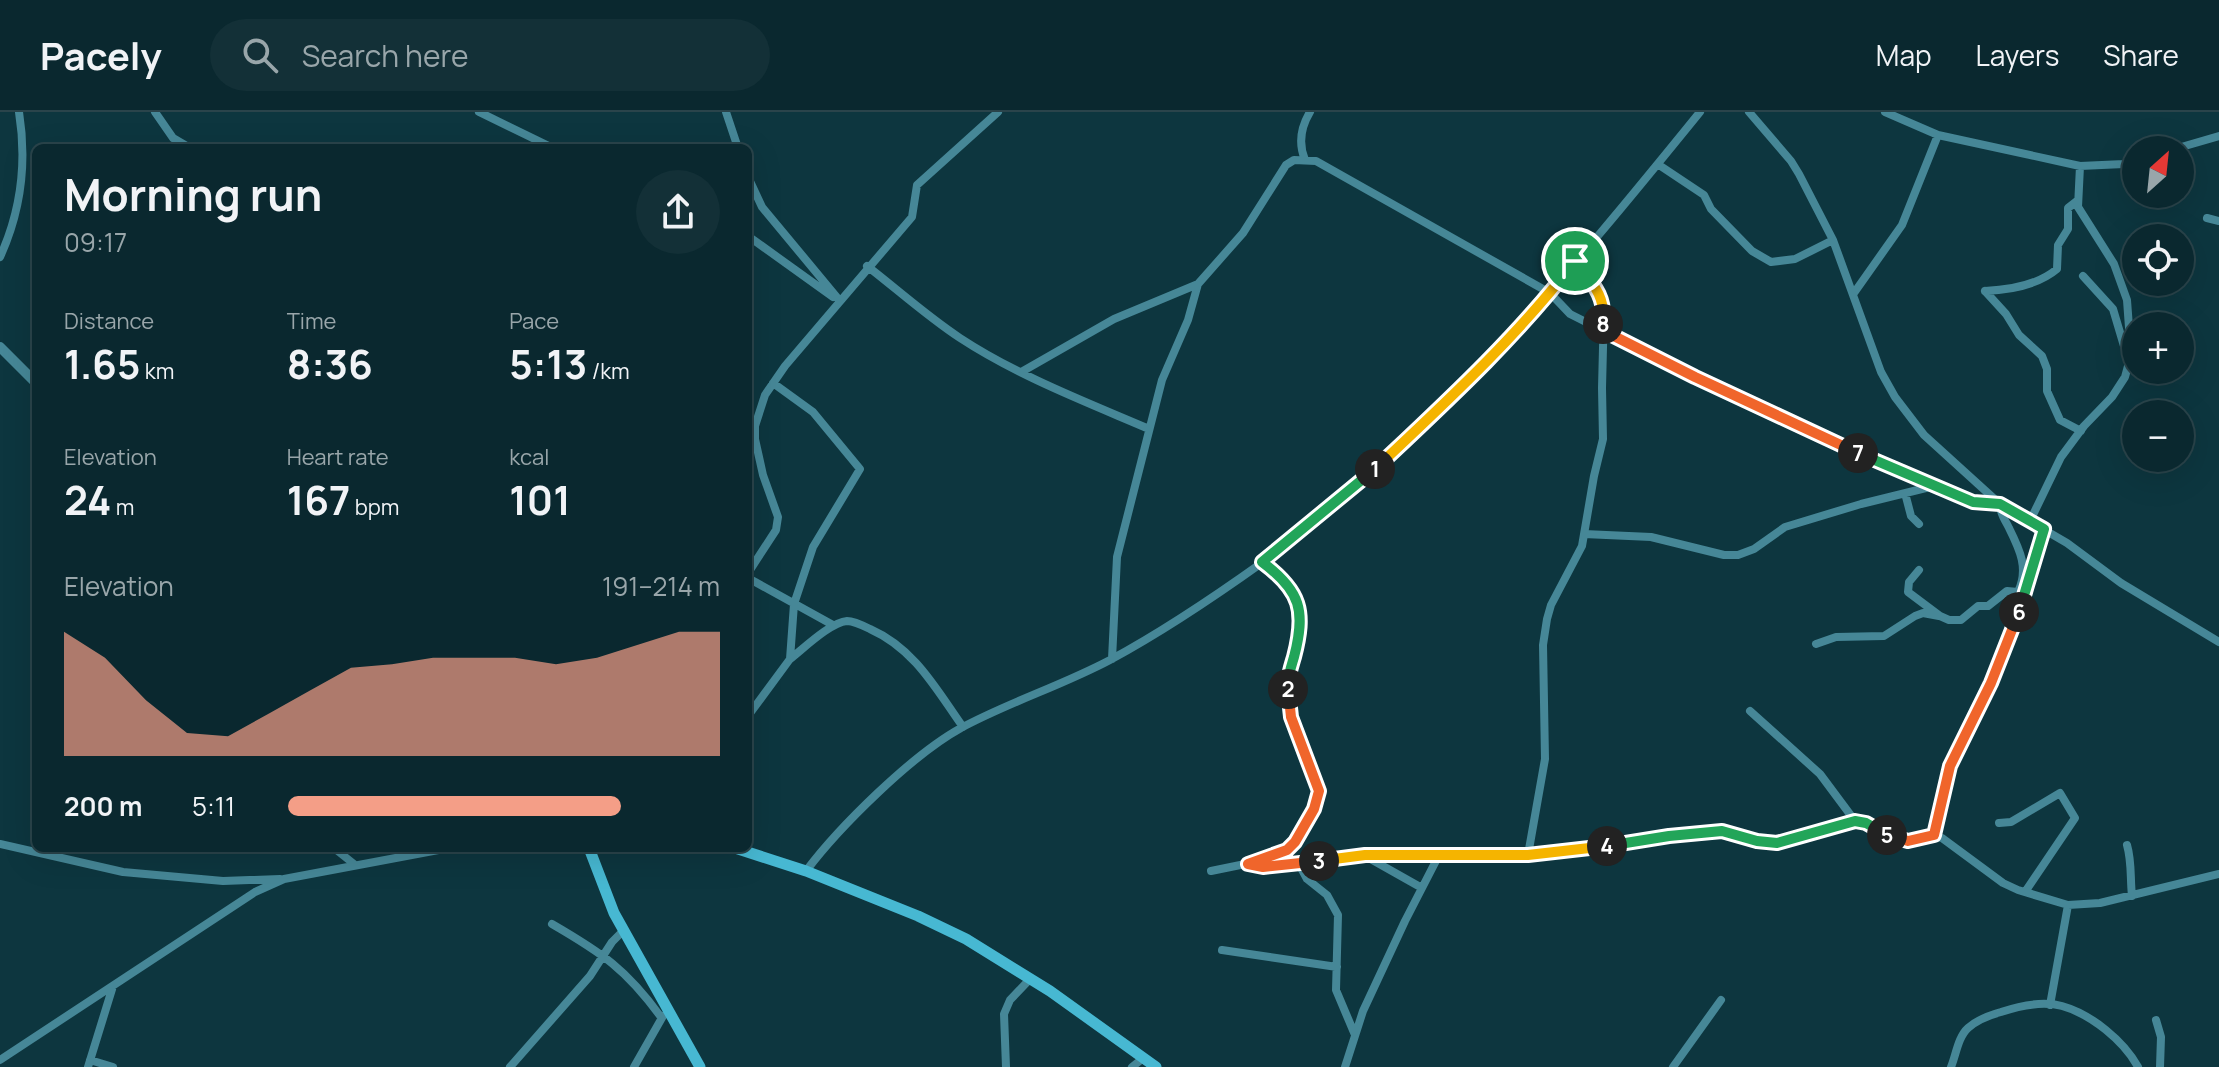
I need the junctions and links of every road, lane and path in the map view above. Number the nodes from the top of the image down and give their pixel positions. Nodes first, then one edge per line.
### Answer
1 (19, 112) edge
2 (155, 112) edge
3 (479, 112) edge
4 (726, 112) edge
5 (998, 112) edge
6 (1310, 112) edge
7 (1700, 112) edge
8 (1749, 112) edge
9 (1885, 112) edge
10 (1938, 135) junction
11 (2219, 136) edge
12 (2194, 143) edge
13 (183, 144) edge
14 (545, 144) edge
15 (737, 144) edge
16 (1305, 160) junction
17 (2122, 164) edge
18 (1659, 165) junction
19 (2080, 166) junction
20 (752, 186) edge
21 (2077, 201) junction
22 (2207, 218) dead end
23 (2219, 221) edge
24 (752, 239) edge
25 (1833, 240) junction
26 (0, 257) edge
27 (1575, 261) junction
28 (867, 266) junction
29 (2083, 276) dead end
30 (1198, 284) junction
31 (1550, 293) junction
32 (1854, 293) junction
33 (840, 301) junction
34 (2128, 312) edge
35 (1602, 330) junction
36 (2122, 339) edge
37 (0, 347) edge
38 (1023, 371) junction
39 (32, 379) edge
40 (2122, 382) edge
41 (773, 383) junction
42 (1149, 429) junction
43 (2081, 431) junction
44 (1934, 486) junction
45 (1905, 493) junction
46 (2000, 504) junction
47 (2030, 521) junction
48 (1919, 524) dead end
49 (2044, 529) junction
50 (1584, 534) junction
51 (1262, 562) junction
52 (752, 569) edge
53 (1919, 570) dead end
54 (752, 578) edge
55 (794, 604) junction
56 (1940, 616) junction
57 (833, 625) junction
58 (2219, 642) edge
59 (1816, 644) dead end
60 (790, 659) junction
61 (1112, 659) junction
62 (752, 711) edge
63 (1750, 711) dead end
64 (963, 727) junction
65 (1855, 821) junction
66 (1999, 823) dead end
67 (1934, 835) junction
68 (0, 844) edge
69 (2127, 845) dead end
70 (32, 851) edge
71 (35, 852) edge
72 (339, 852) edge
73 (425, 852) edge
74 (591, 852) edge
75 (747, 852) edge
76 (1365, 855) junction
77 (1439, 855) junction
78 (1528, 855) junction
79 (354, 864) junction
80 (1248, 864) junction
81 (1299, 864) junction
82 (806, 871) junction
83 (1211, 871) dead end
84 (2219, 874) edge
85 (284, 879) junction
86 (1422, 888) junction
87 (2025, 892) junction
88 (2132, 896) junction
89 (2068, 905) junction
90 (552, 924) dead end
91 (623, 931) junction
92 (1222, 950) dead end
93 (603, 956) junction
94 (1337, 967) junction
95 (1030, 979) junction
96 (113, 985) junction
97 (1721, 1000) dead end
98 (2050, 1005) junction
99 (664, 1014) junction
100 (2156, 1020) dead end
101 (1355, 1035) junction
102 (1142, 1059) junction
103 (0, 1060) edge
104 (89, 1063) edge
105 (113, 1067) edge
106 (510, 1067) edge
107 (634, 1067) edge
108 (700, 1067) edge
109 (1006, 1067) edge
110 (1132, 1067) edge
111 (1156, 1067) edge
112 (1345, 1067) edge
113 (1673, 1067) edge
114 (1951, 1067) edge
115 (2138, 1067) edge
116 (2160, 1067) edge

1 - 26 street
2 - 13 street
3 - 14 street
4 - 15 street
5 - 28 street
6 - 16 street
7 - 18 street
8 - 25 street
9 - 10 street
10 - 19 street
10 - 32 street
11 - 12 street
16 - 30 street
16 - 31 street
17 - 19 street
18 - 25 street
18 - 27 street
19 - 21 street
20 - 33 street
21 - 34 street
21 - 43 street
22 - 23 street
24 - 33 street
25 - 32 street
27 - 31 street
27 - 35 street
28 - 33 street
28 - 38 street
29 - 36 street
30 - 38 street
30 - 42 street
31 - 35 street
31 - 51 street
32 - 46 street
33 - 41 street
35 - 44 street
35 - 50 street
37 - 39 street
38 - 42 street
40 - 43 street
41 - 52 street
41 - 55 street
42 - 61 street
43 - 47 street
44 - 45 street
44 - 46 street
45 - 48 street
45 - 50 street
46 - 47 street
46 - 56 street
47 - 49 street
49 - 58 street
49 - 67 street
50 - 78 street
51 - 61 street
51 - 80 street
53 - 56 street
54 - 55 street
55 - 57 street
55 - 60 street
56 - 59 street
57 - 60 street
57 - 64 street
60 - 62 street
61 - 64 street
63 - 65 street
64 - 82 street
65 - 67 street
65 - 78 street
66 - 87 street
67 - 87 street
68 - 70 street
69 - 88 street
71 - 85 street
72 - 79 street
73 - 79 street
74 - 91 main road
75 - 82 main road
76 - 77 street
76 - 81 street
76 - 86 street
77 - 78 street
77 - 86 street
79 - 85 street
80 - 81 street
80 - 83 street
81 - 94 street
82 - 95 main road
84 - 88 street
85 - 96 street
86 - 101 street
87 - 89 street
88 - 89 street
89 - 98 street
90 - 93 street
91 - 93 street
91 - 99 main road
92 - 94 street
93 - 99 street
93 - 106 street
94 - 101 street
95 - 102 main road
95 - 109 street
96 - 103 street
96 - 104 street
97 - 113 street
98 - 114 street
98 - 115 street
99 - 107 street
99 - 108 main road
100 - 116 street
101 - 112 street
102 - 110 street
102 - 111 main road
104 - 105 street

